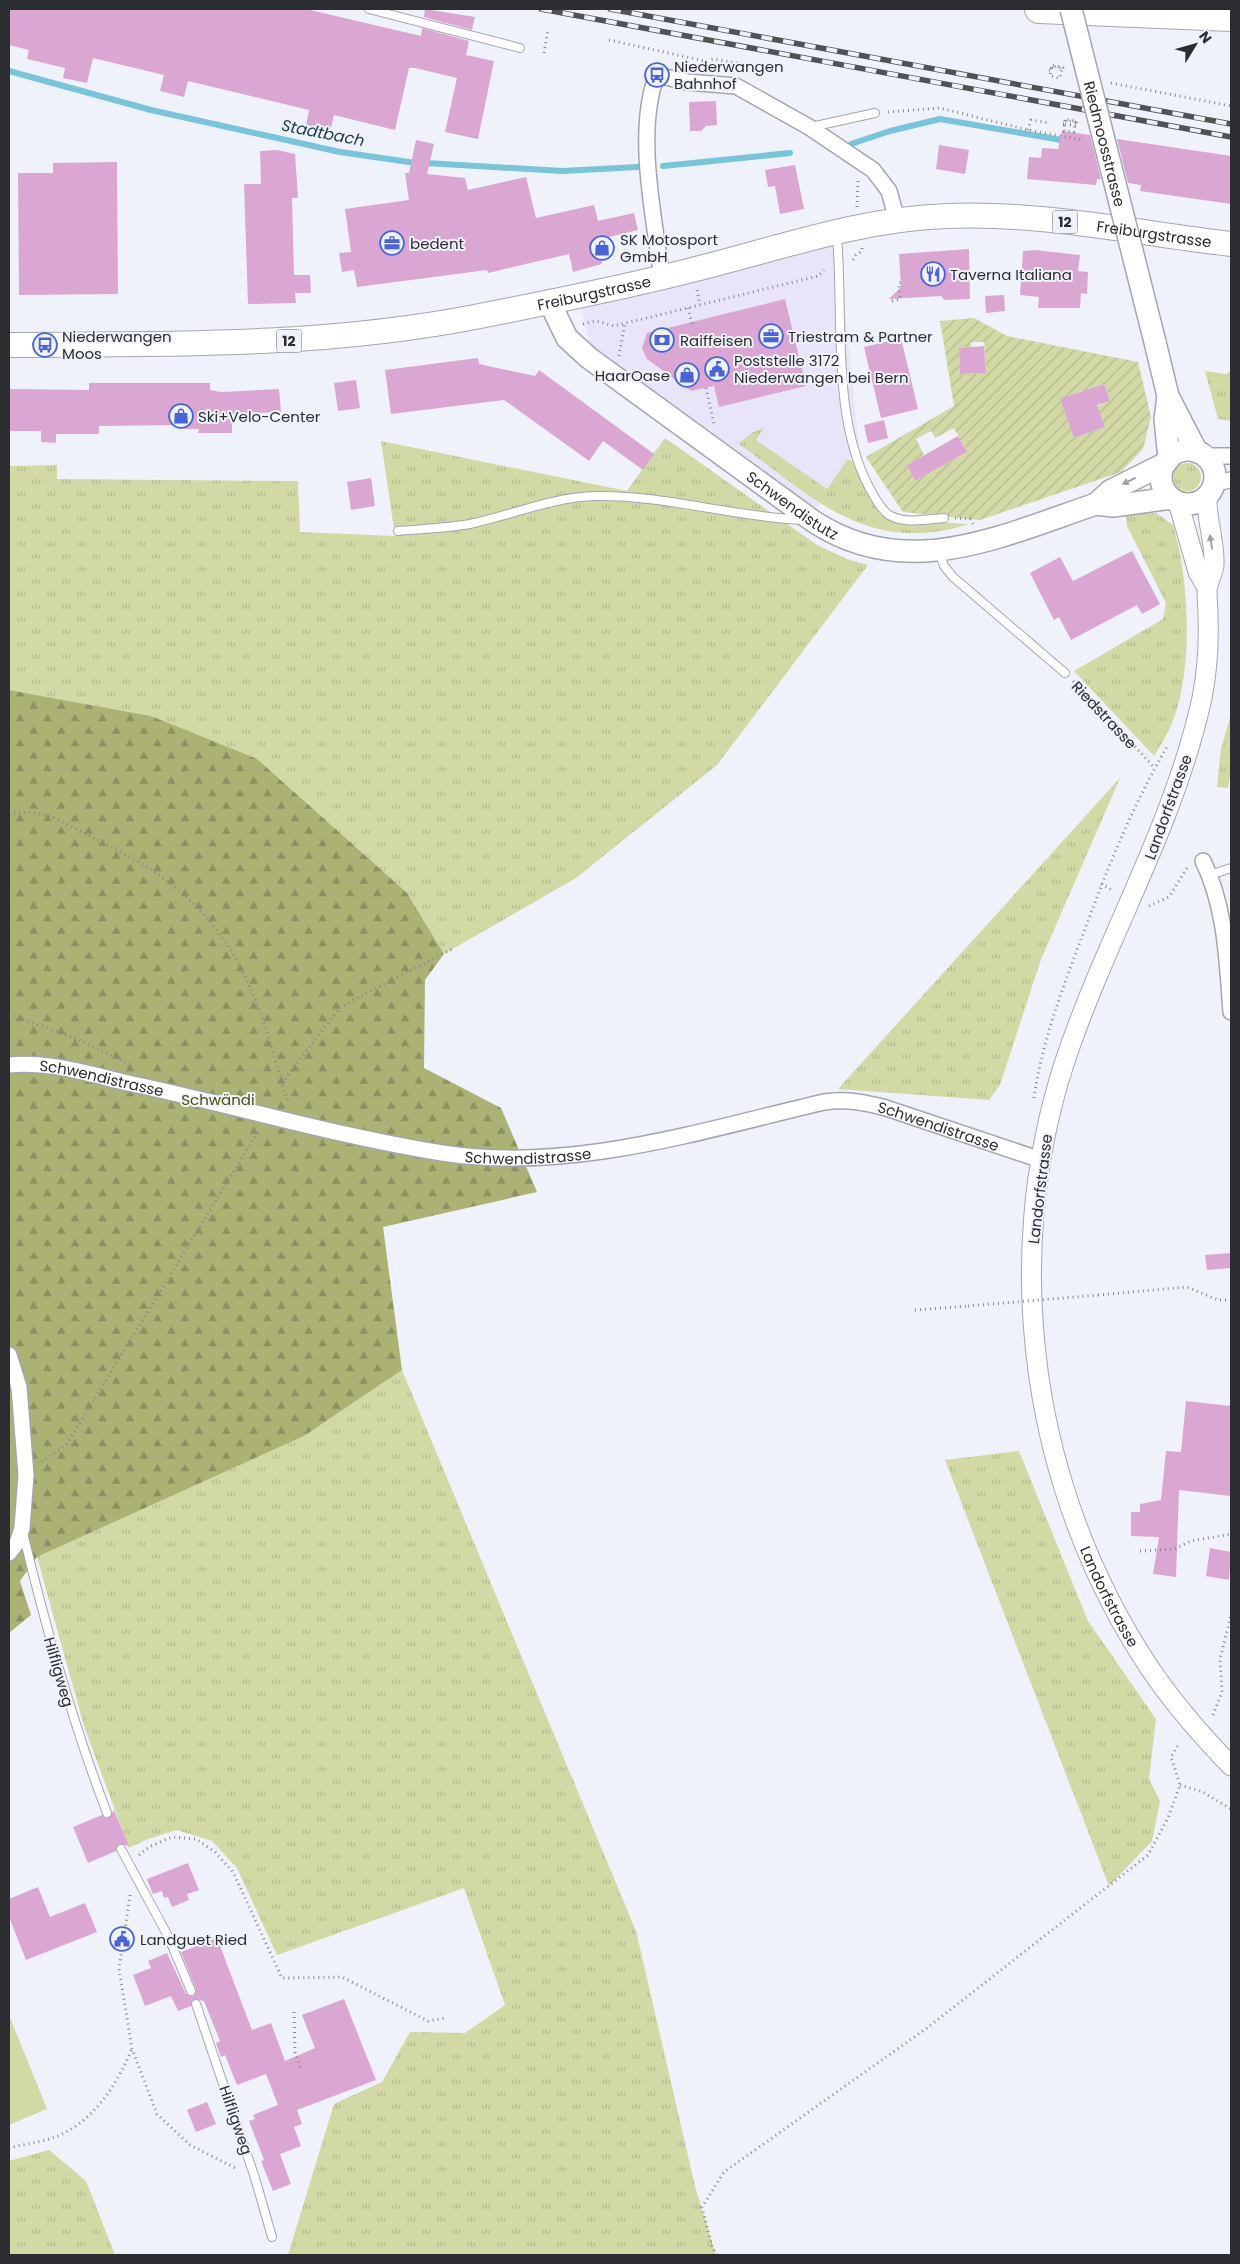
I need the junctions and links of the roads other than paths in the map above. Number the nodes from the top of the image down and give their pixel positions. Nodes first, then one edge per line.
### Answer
1 (369, 9) edge
2 (1039, 9) edge
3 (1071, 9) edge
4 (1231, 16) edge
5 (520, 48) dead end
6 (875, 113) road end
7 (809, 127) junction
8 (897, 220) junction
9 (837, 231) junction
10 (1231, 244) edge
11 (662, 277) junction
12 (549, 301) junction
13 (9, 345) edge
14 (1168, 396) junction
15 (1200, 454) junction
16 (1231, 456) edge
17 (1167, 461) junction
18 (1218, 486) edge
19 (1174, 500) junction
20 (1096, 504) junction
21 (944, 518) road end
22 (813, 521) junction
23 (398, 531) dead end
24 (942, 558) junction
25 (1207, 587) junction
26 (1065, 673) road end
27 (1203, 861) road end
28 (1231, 868) edge
29 (1210, 875) junction
30 (1231, 1012) edge
31 (9, 1064) edge
32 (1041, 1160) junction
33 (9, 1355) edge
34 (22, 1528) junction
35 (9, 1554) edge
36 (1231, 1766) edge
37 (108, 1813) dead end
38 (121, 1849) dead end
39 (191, 1991) dead end
40 (196, 2004) dead end
41 (272, 2238) dead end

1 - 5 lane
2 - 4 highway
3 - 14 main road, Riedmoosstrasse, bridge
6 - 7 lane
7 - 8 street
7 - 11 street
8 - 9 main road, Freiburgstrasse / 12
8 - 10 main road, Freiburgstrasse / 12
9 - 11 main road, Freiburgstrasse / 12
9 - 21 lane
11 - 12 main road, Freiburgstrasse / 12
12 - 13 main road, Freiburgstrasse / 12
12 - 22 main road, Schwendistutz
14 - 15 main road, Riedmoosstrasse
14 - 17 main road, Riedmoosstrasse
15 - 16 street
15 - 17 main road
15 - 18 main road
17 - 19 main road
17 -> 20 main road, Schwendistutz
18 - 19 main road
25 -> 18 street, Landorfstrasse
19 - 20 main road, Schwendistutz
19 - 25 street, Landorfstrasse
20 - 24 main road, Schwendistutz
22 - 23 lane
22 - 24 main road, Schwendistutz
24 - 26 lane, Riedstrasse
25 - 32 street, Landorfstrasse
27 - 29 street
28 - 29 lane
29 - 30 street
31 - 32 street, Schwendistrasse
32 - 36 street, Landorfstrasse
33 - 34 street
34 - 35 street
34 - 37 lane, Hilfligweg
38 - 39 lane
40 - 41 lane, Hilfligweg

